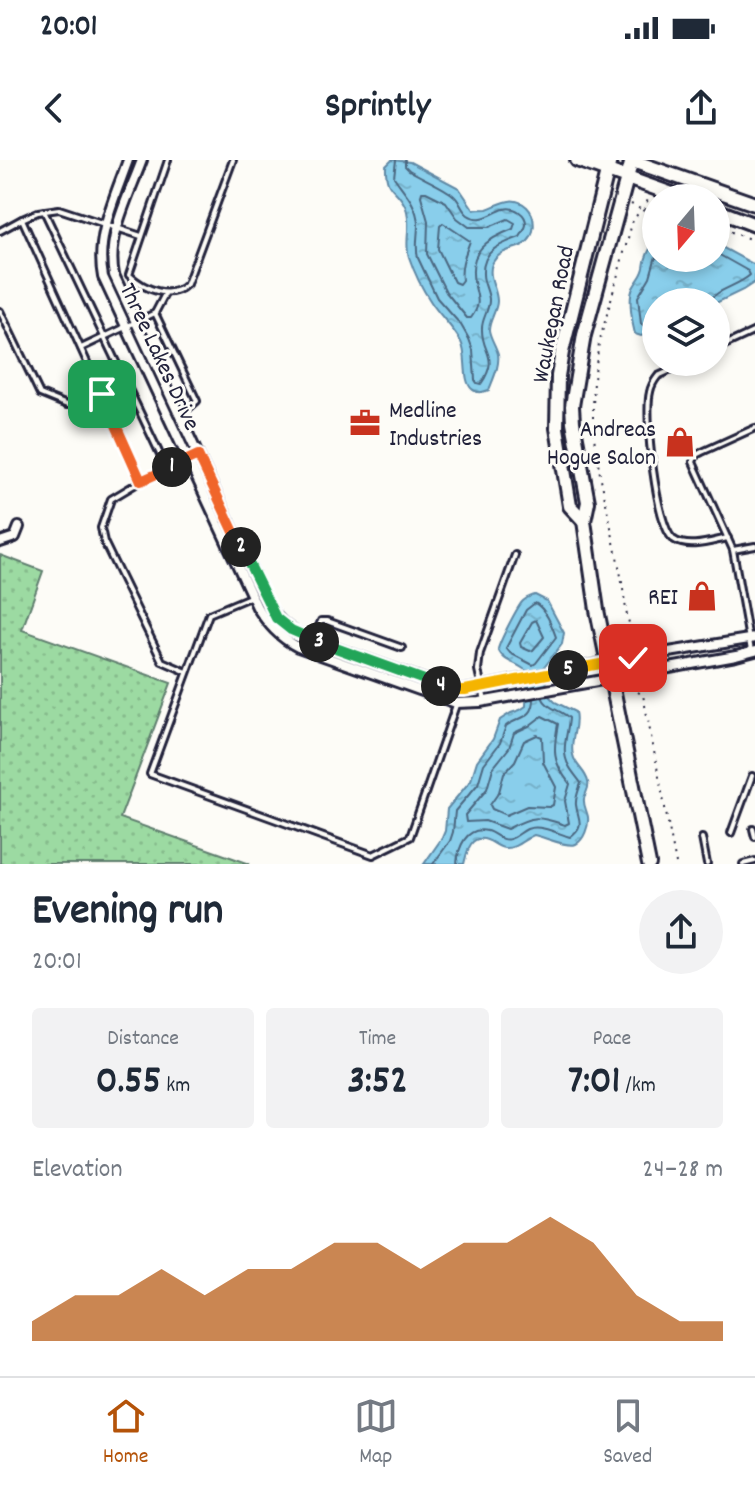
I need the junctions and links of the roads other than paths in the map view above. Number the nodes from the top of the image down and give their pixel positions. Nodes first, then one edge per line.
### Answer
1 (128, 160) edge
2 (142, 160) edge
3 (168, 160) edge
4 (233, 160) edge
5 (577, 160) edge
6 (631, 160) edge
7 (608, 165) edge
8 (627, 178) junction
9 (644, 184) edge
10 (755, 204) edge
11 (44, 211) junction
12 (730, 215) edge
13 (22, 219) junction
14 (107, 223) junction
15 (755, 225) edge
16 (117, 228) junction
17 (0, 231) edge
18 (141, 236) junction
19 (165, 294) junction
20 (0, 311) edge
21 (155, 313) junction
22 (135, 322) junction
23 (125, 327) junction
24 (755, 331) edge
25 (105, 337) junction
26 (730, 343) edge
27 (81, 348) junction
28 (658, 376) edge
29 (102, 394) junction
30 (179, 414) junction
31 (168, 418) junction
32 (755, 428) edge
33 (198, 455) junction
34 (187, 460) junction
35 (167, 469) junction
36 (141, 481) junction
37 (584, 521) junction
38 (19, 527) dead end
39 (728, 538) junction
40 (0, 542) edge
41 (755, 546) edge
42 (733, 550) junction
43 (515, 555) dead end
44 (262, 591) junction
45 (251, 596) junction
46 (752, 638) edge
47 (313, 640) junction
48 (402, 648) dead end
49 (309, 651) junction
50 (753, 651) edge
51 (607, 662) junction
52 (187, 672) junction
53 (610, 679) junction
54 (482, 686) junction
55 (485, 701) junction
56 (456, 703) junction
57 (752, 776) dead end
58 (753, 829) edge
59 (731, 833) dead end
60 (755, 837) edge
61 (702, 838) dead end
62 (755, 861) edge
63 (649, 864) edge
64 (707, 864) edge
65 (743, 864) edge

1 - 14 street, Three Lakes Drive
2 - 16 street, Three Lakes Drive
3 - 18 lane
4 - 19 lane
5 - 7 main road
6 - 8 main road, Waukegan Road
6 - 10 main road
7 - 8 main road
7 - 37 main road, Waukegan Road
8 - 9 main road
8 - 37 main road, Waukegan Road
11 - 13 lane
11 - 14 lane
11 - 25 lane
12 - 15 main road
13 - 17 lane
13 - 27 lane
14 - 16 lane
14 - 23 street, Three Lakes Drive
16 - 18 lane
16 - 22 street, Three Lakes Drive
18 - 19 lane
19 - 21 lane
20 - 29 lane
21 - 22 lane
21 - 30 lane
22 - 23 lane
22 - 30 street, Three Lakes Drive
23 - 25 lane
23 - 31 street, Three Lakes Drive
24 - 26 lane
25 - 27 lane
25 - 35 lane
27 - 29 lane
28 - 39 lane
29 - 36 lane
30 - 31 lane
30 - 33 street, Three Lakes Drive
31 - 34 street, Three Lakes Drive
32 - 39 lane
33 - 34 lane
33 - 44 street, Three Lakes Drive
34 - 35 lane
34 - 45 street, Three Lakes Drive
35 - 36 lane
36 - 52 lane
37 - 51 main road, Waukegan Road
38 - 40 street
39 - 42 lane
41 - 42 lane
42 - 46 lane
43 - 54 lane
44 - 45 lane
44 - 47 street, Three Lakes Drive
45 - 49 street, Three Lakes Drive
45 - 52 lane
46 - 50 lane
46 - 51 street, Three Lakes Drive
47 - 48 lane
47 - 49 lane
47 - 54 street, Three Lakes Drive
49 - 56 street, Three Lakes Drive
50 - 53 street, Three Lakes Drive
51 - 53 main road, Waukegan Road
51 - 54 street, Three Lakes Drive
52 - 56 lane
53 - 55 street, Three Lakes Drive
53 - 63 main road, Waukegan Road
54 - 55 lane
55 - 56 street, Three Lakes Drive
57 - 59 lane
58 - 60 lane
61 - 64 lane
62 - 65 lane

